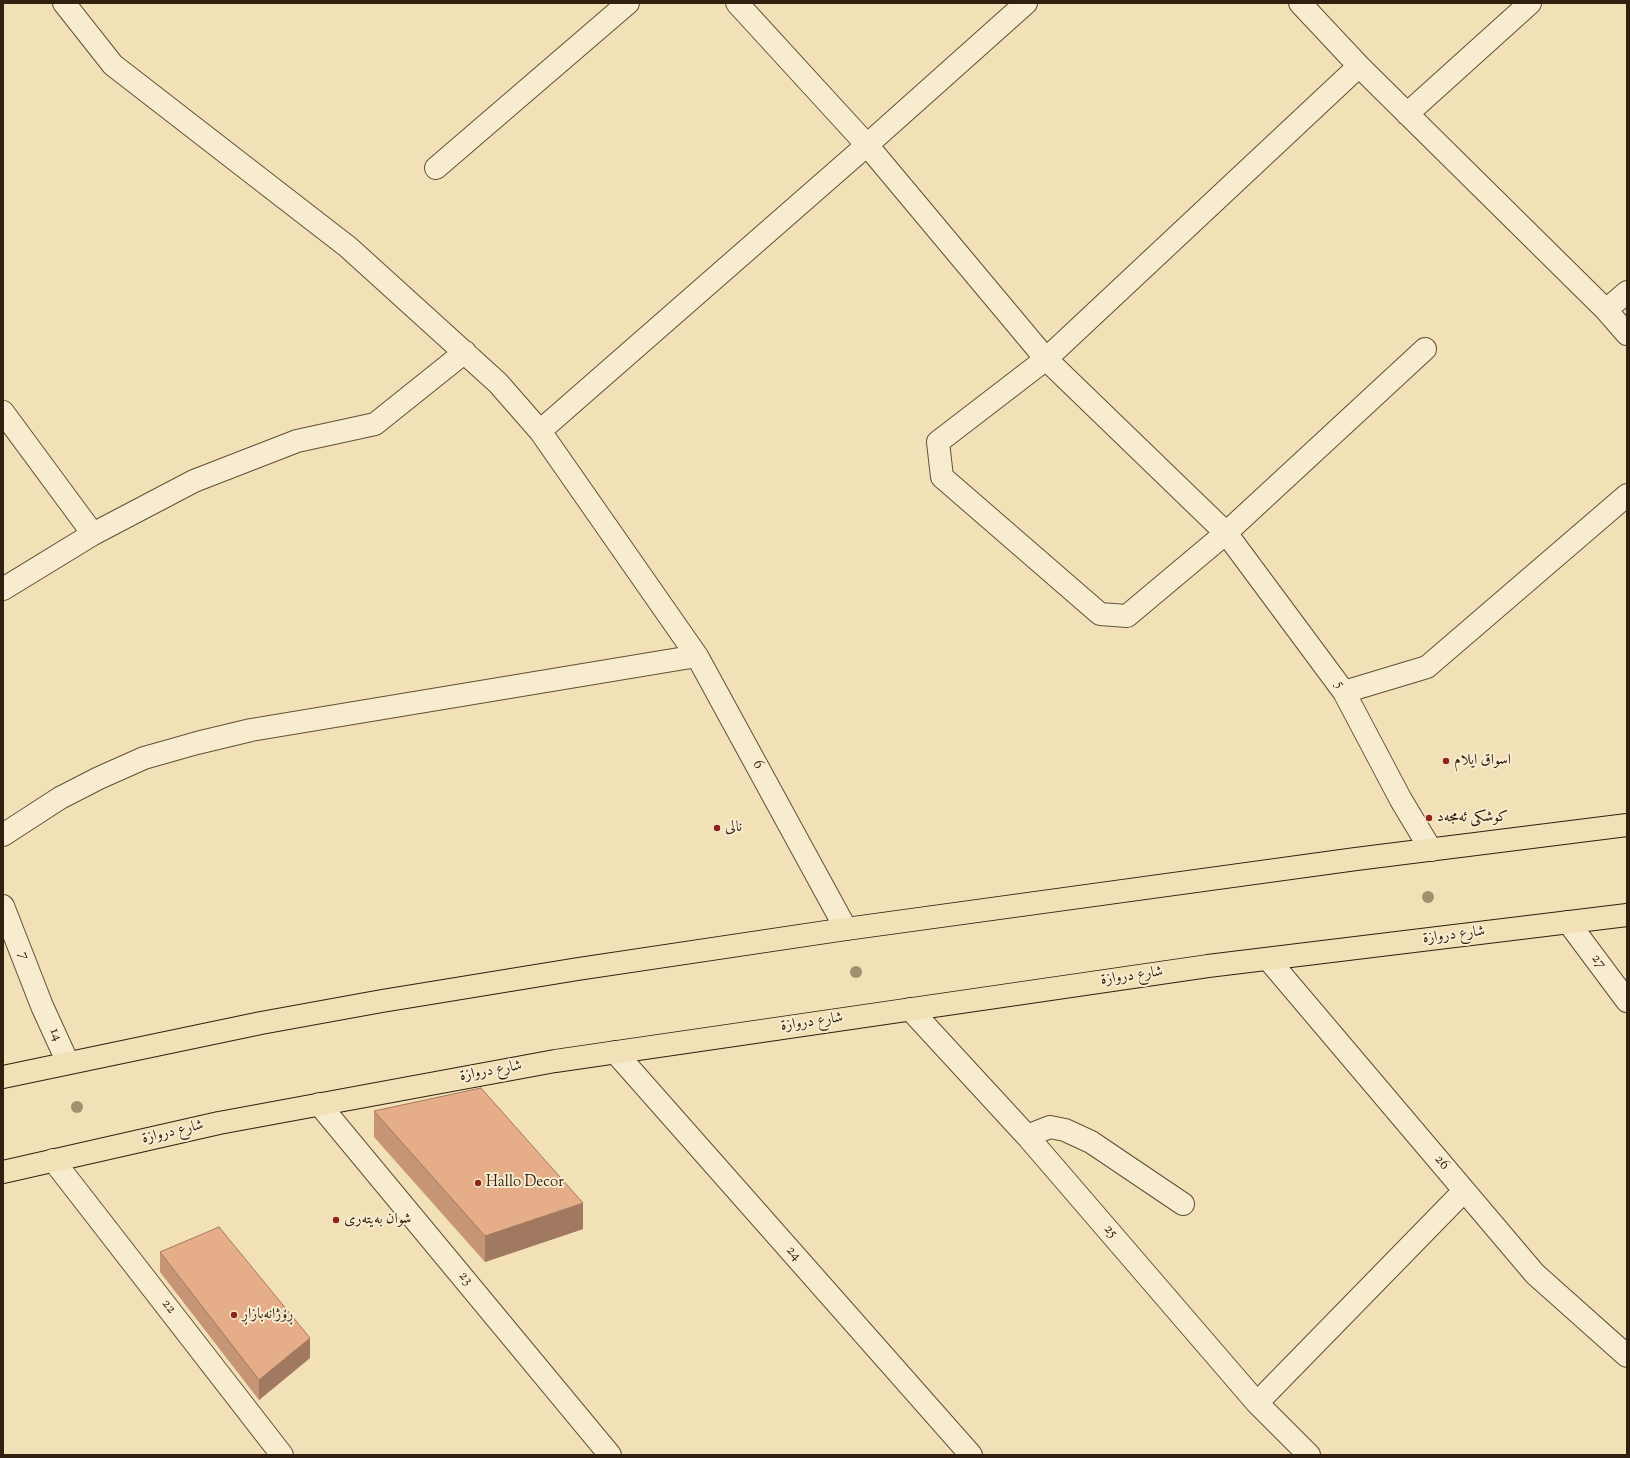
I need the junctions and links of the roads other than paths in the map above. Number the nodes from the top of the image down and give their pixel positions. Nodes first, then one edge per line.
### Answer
1 (64, 3) edge
2 (628, 3) edge
3 (737, 3) edge
4 (1026, 3) edge
5 (1300, 3) edge
6 (1530, 3) edge
7 (1359, 66) junction
8 (1407, 114) junction
9 (867, 145) junction
10 (436, 168) dead end
11 (1627, 292) edge
12 (1606, 310) junction
13 (1627, 334) edge
14 (1425, 349) dead end
15 (465, 352) junction
16 (1046, 359) junction
17 (3, 412) edge
18 (540, 431) junction
19 (1627, 495) edge
20 (93, 534) junction
21 (1226, 534) junction
22 (3, 589) edge
23 (697, 656) junction
24 (1344, 692) junction
25 (1627, 825) edge
26 (3, 835) edge
27 (1431, 850) junction
28 (3, 906) edge
29 (1627, 915) edge
30 (1568, 922) junction
31 (846, 929) junction
32 (1268, 959) junction
33 (1627, 1001) edge
34 (42, 1006) joint
35 (910, 1008) junction
36 (615, 1052) junction
37 (68, 1063) junction
38 (3, 1077) edge
39 (319, 1104) junction
40 (1027, 1136) junction
41 (53, 1160) junction
42 (3, 1172) edge
43 (1464, 1191) junction
44 (1183, 1204) dead end
45 (1627, 1356) edge
46 (1257, 1403) junction
47 (282, 1455) edge
48 (610, 1455) edge
49 (971, 1455) edge
50 (1309, 1455) edge

1 - 15 street, 6
2 - 10 street
3 - 9 street, 5
4 - 9 street
5 - 7 street
6 - 8 street
7 - 8 street
7 - 16 street
8 - 12 street
9 - 16 street, 5
9 - 18 street
11 - 12 street
12 - 13 street
14 - 21 street
15 - 18 street, 6
15 - 20 street
16 - 21 street, 5
16 - 21 street
17 - 20 street
18 - 23 street, 6
19 - 24 street
20 - 22 street
21 - 24 street, 5
23 - 26 street
23 - 31 street, 6
24 - 27 street, 5
25 - 27 main road
27 - 31 main road
28 - 34 street, 7
29 - 30 main road, شارع دروازة
30 - 32 main road, شارع دروازة
30 - 33 street, 27
31 - 37 main road
32 - 35 main road, شارع دروازة
32 - 43 street, 26
34 - 37 street, 14
35 - 36 main road, شارع دروازة
35 - 40 street, 25
36 - 39 main road, شارع دروازة
36 - 49 street, 24
37 - 38 main road
39 - 41 main road, شارع دروازة
39 - 48 street, 23
40 - 44 street
40 - 46 street, 25
41 - 42 main road, شارع دروازة
41 - 47 street, 22
43 - 45 street, 26
43 - 46 street
46 - 50 street, 25

